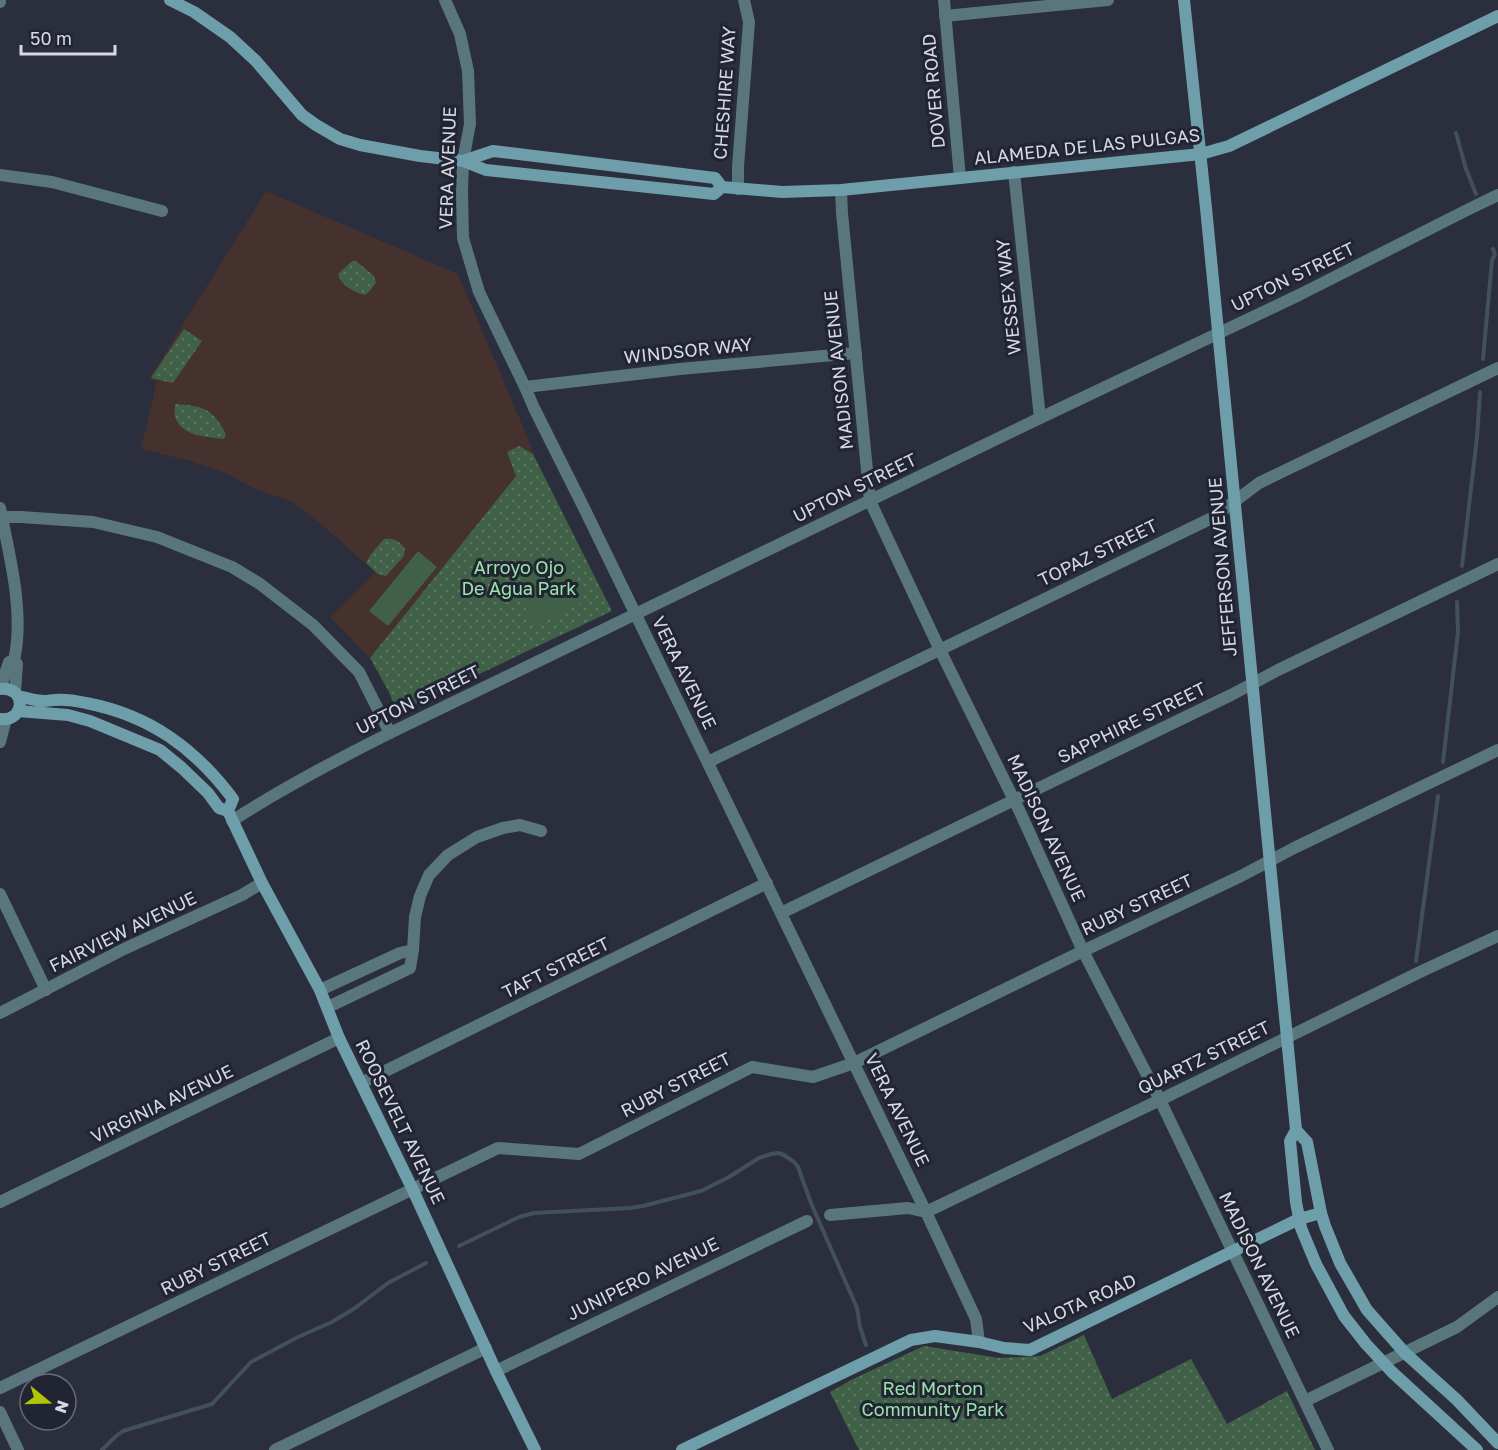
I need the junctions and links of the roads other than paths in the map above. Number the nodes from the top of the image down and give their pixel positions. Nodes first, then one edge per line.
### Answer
1 (170, 0) edge
2 (445, 0) edge
3 (744, 0) edge
4 (944, 0) edge
5 (1108, 0) edge
6 (1184, 0) edge
7 (945, 16) junction
8 (1497, 18) edge
9 (1201, 154) junction
10 (463, 161) junction
11 (1014, 172) junction
12 (0, 175) edge
13 (960, 178) junction
14 (722, 187) junction
15 (738, 189) junction
16 (841, 190) junction
17 (1498, 195) edge
18 (162, 211) dead end
19 (1219, 333) junction
20 (856, 354) junction
21 (1498, 368) edge
22 (525, 387) junction
23 (1040, 418) junction
24 (870, 501) junction
25 (1235, 501) junction
26 (1, 514) edge
27 (1498, 564) edge
28 (636, 614) junction
29 (940, 650) junction
30 (14, 660) junction
31 (1252, 683) junction
32 (0, 688) edge
33 (16, 694) junction
34 (18, 711) junction
35 (3, 719) edge
36 (390, 733) junction
37 (0, 742) edge
38 (1498, 750) edge
39 (708, 762) junction
40 (1014, 800) junction
41 (230, 816) junction
42 (541, 831) dead end
43 (1270, 861) junction
44 (262, 883) junction
45 (767, 884) junction
46 (0, 894) edge
47 (781, 913) junction
48 (1498, 936) edge
49 (413, 950) junction
50 (1083, 951) junction
51 (46, 990) junction
52 (320, 990) junction
53 (328, 1007) junction
54 (0, 1013) edge
55 (339, 1038) junction
56 (1287, 1038) junction
57 (854, 1063) junction
58 (361, 1083) junction
59 (1160, 1101) junction
60 (1296, 1130) junction
61 (412, 1188) junction
62 (0, 1202) edge
63 (926, 1212) junction
64 (1321, 1213) junction
65 (830, 1215) dead end
66 (1299, 1219) junction
67 (807, 1221) dead end
68 (1233, 1251) junction
69 (1498, 1297) edge
70 (979, 1342) junction
71 (486, 1348) junction
72 (1405, 1353) junction
73 (1383, 1363) junction
74 (496, 1371) junction
75 (0, 1388) edge
76 (1305, 1401) junction
77 (0, 1412) edge
78 (1498, 1443) edge
79 (18, 1450) edge
80 (275, 1450) edge
81 (535, 1450) edge
82 (682, 1450) edge
83 (1328, 1450) edge
84 (1477, 1450) edge

1 - 10 main road, ALAMEDA DE LAS PULGAS
2 - 10 street, VERA AVENUE
3 - 15 street, CHESHIRE WAY
4 - 7 street, DOVER ROAD
5 - 7 street
6 - 9 main road, JEFFERSON AVENUE
7 - 13 street, DOVER ROAD
8 - 9 main road, ALAMEDA DE LAS PULGAS
9 - 11 main road, ALAMEDA DE LAS PULGAS
9 - 19 main road, JEFFERSON AVENUE
10 - 14 main road, ALAMEDA DE LAS PULGAS
10 - 14 main road, ALAMEDA DE LAS PULGAS
10 - 22 street, VERA AVENUE
11 - 13 main road, ALAMEDA DE LAS PULGAS
11 - 23 street, WESSEX WAY
12 - 18 street
13 - 16 main road, ALAMEDA DE LAS PULGAS
14 - 15 main road, ALAMEDA DE LAS PULGAS
15 - 16 main road, ALAMEDA DE LAS PULGAS
16 - 20 street, MADISON AVENUE
17 - 19 street, UPTON STREET
19 - 23 street, UPTON STREET
19 - 25 main road, JEFFERSON AVENUE
20 - 22 street, WINDSOR WAY
20 - 24 street, MADISON AVENUE
21 - 25 street, TOPAZ STREET
22 - 28 street, VERA AVENUE
23 - 24 street, UPTON STREET
24 - 28 street, UPTON STREET
24 - 29 street, MADISON AVENUE
25 - 29 street, TOPAZ STREET
25 - 31 main road, JEFFERSON AVENUE
26 - 30 street
26 - 36 street
27 - 31 street, SAPPHIRE STREET
28 - 36 street, UPTON STREET
28 - 39 street, VERA AVENUE
29 - 39 street, TOPAZ STREET
29 - 40 street, MADISON AVENUE
30 - 32 street
30 - 33 street
31 - 40 street, SAPPHIRE STREET
31 - 43 main road, JEFFERSON AVENUE
32 - 33 main road
33 - 34 main road
33 - 41 main road, ROOSEVELT AVENUE
34 - 35 main road
34 - 41 main road, ROOSEVELT AVENUE
35 - 37 street
36 - 41 street, UPTON STREET
38 - 43 street, RUBY STREET
39 - 45 street, VERA AVENUE
40 - 47 street, SAPPHIRE STREET
40 - 50 street, MADISON AVENUE
41 - 44 main road, ROOSEVELT AVENUE
42 - 49 street
43 - 50 street, RUBY STREET
43 - 56 main road, JEFFERSON AVENUE
44 - 51 street, FAIRVIEW AVENUE
44 - 52 main road, ROOSEVELT AVENUE
45 - 47 street, VERA AVENUE
45 - 58 street, TAFT STREET
46 - 51 street
47 - 57 street, VERA AVENUE
48 - 56 street, QUARTZ STREET
49 - 52 street
49 - 53 street
50 - 57 street, RUBY STREET
50 - 59 street, MADISON AVENUE
51 - 54 street, FAIRVIEW AVENUE
52 - 53 main road, ROOSEVELT AVENUE
53 - 55 main road, ROOSEVELT AVENUE
55 - 58 main road, ROOSEVELT AVENUE
55 - 62 street, VIRGINIA AVENUE
56 - 59 street, QUARTZ STREET
56 - 60 main road, JEFFERSON AVENUE
57 - 61 street, RUBY STREET
57 - 63 street, VERA AVENUE
58 - 61 main road, ROOSEVELT AVENUE
59 - 63 street, QUARTZ STREET
59 - 68 street, MADISON AVENUE
60 - 64 main road, JEFFERSON AVENUE
60 - 66 main road, JEFFERSON AVENUE
61 - 71 main road, ROOSEVELT AVENUE
61 - 75 street, RUBY STREET
63 - 65 street
63 - 70 street, VERA AVENUE
64 - 66 main road, VALOTA ROAD
64 - 72 main road, JEFFERSON AVENUE
66 - 68 main road, VALOTA ROAD
66 - 73 main road, JEFFERSON AVENUE
67 - 74 street, JUNIPERO AVENUE
68 - 70 main road, VALOTA ROAD
68 - 76 street, MADISON AVENUE
69 - 72 street
70 - 82 main road, VALOTA ROAD
71 - 74 main road, ROOSEVELT AVENUE
71 - 80 street
72 - 73 street
72 - 78 main road, JEFFERSON AVENUE
73 - 76 street
73 - 84 main road, JEFFERSON AVENUE
74 - 81 main road, ROOSEVELT AVENUE
76 - 83 street, MADISON AVENUE
77 - 79 street

